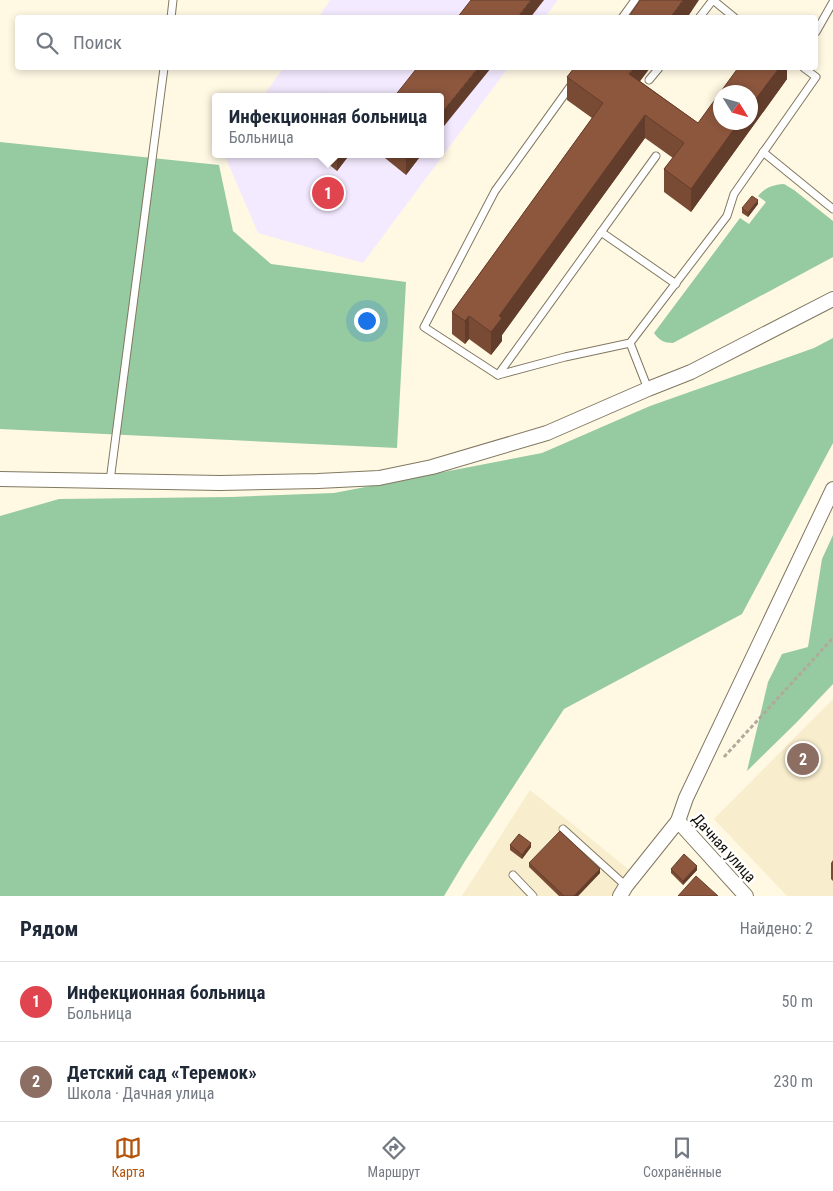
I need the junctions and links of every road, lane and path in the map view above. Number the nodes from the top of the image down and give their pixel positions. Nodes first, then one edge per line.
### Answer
1 (173, 0) edge
2 (635, 0) edge
3 (713, 0) edge
4 (832, 6) edge
5 (171, 15) edge
6 (624, 15) edge
7 (701, 15) edge
8 (731, 15) edge
9 (818, 29) edge
10 (164, 70) edge
11 (657, 70) edge
12 (807, 70) edge
13 (579, 75) edge
14 (649, 80) dead end
15 (763, 152) junction
16 (656, 156) dead end
17 (833, 209) edge
18 (601, 232) junction
19 (676, 284) junction
20 (833, 299) edge
21 (630, 343) junction
22 (498, 375) junction
23 (648, 388) junction
24 (0, 479) edge
25 (110, 481) junction
26 (833, 489) edge
27 (833, 638) edge
28 (719, 762) dead end
29 (678, 821) junction
30 (563, 829) dead end
31 (512, 875) dead end
32 (623, 891) edge
33 (533, 896) edge
34 (746, 896) edge

1 - 5 lane
2 - 6 lane
3 - 7 lane
3 - 8 lane
4 - 9 lane
10 - 25 lane
11 - 14 lane
12 - 15 lane
13 - 22 lane
15 - 17 lane
15 - 19 lane
16 - 18 lane
18 - 19 lane
18 - 22 lane
19 - 21 lane
20 - 23 street
21 - 22 lane
21 - 23 lane
23 - 25 street
24 - 25 street
26 - 29 street
27 - 28 path
29 - 32 street
29 - 34 street, Дачная улица
30 - 32 lane
31 - 33 lane

